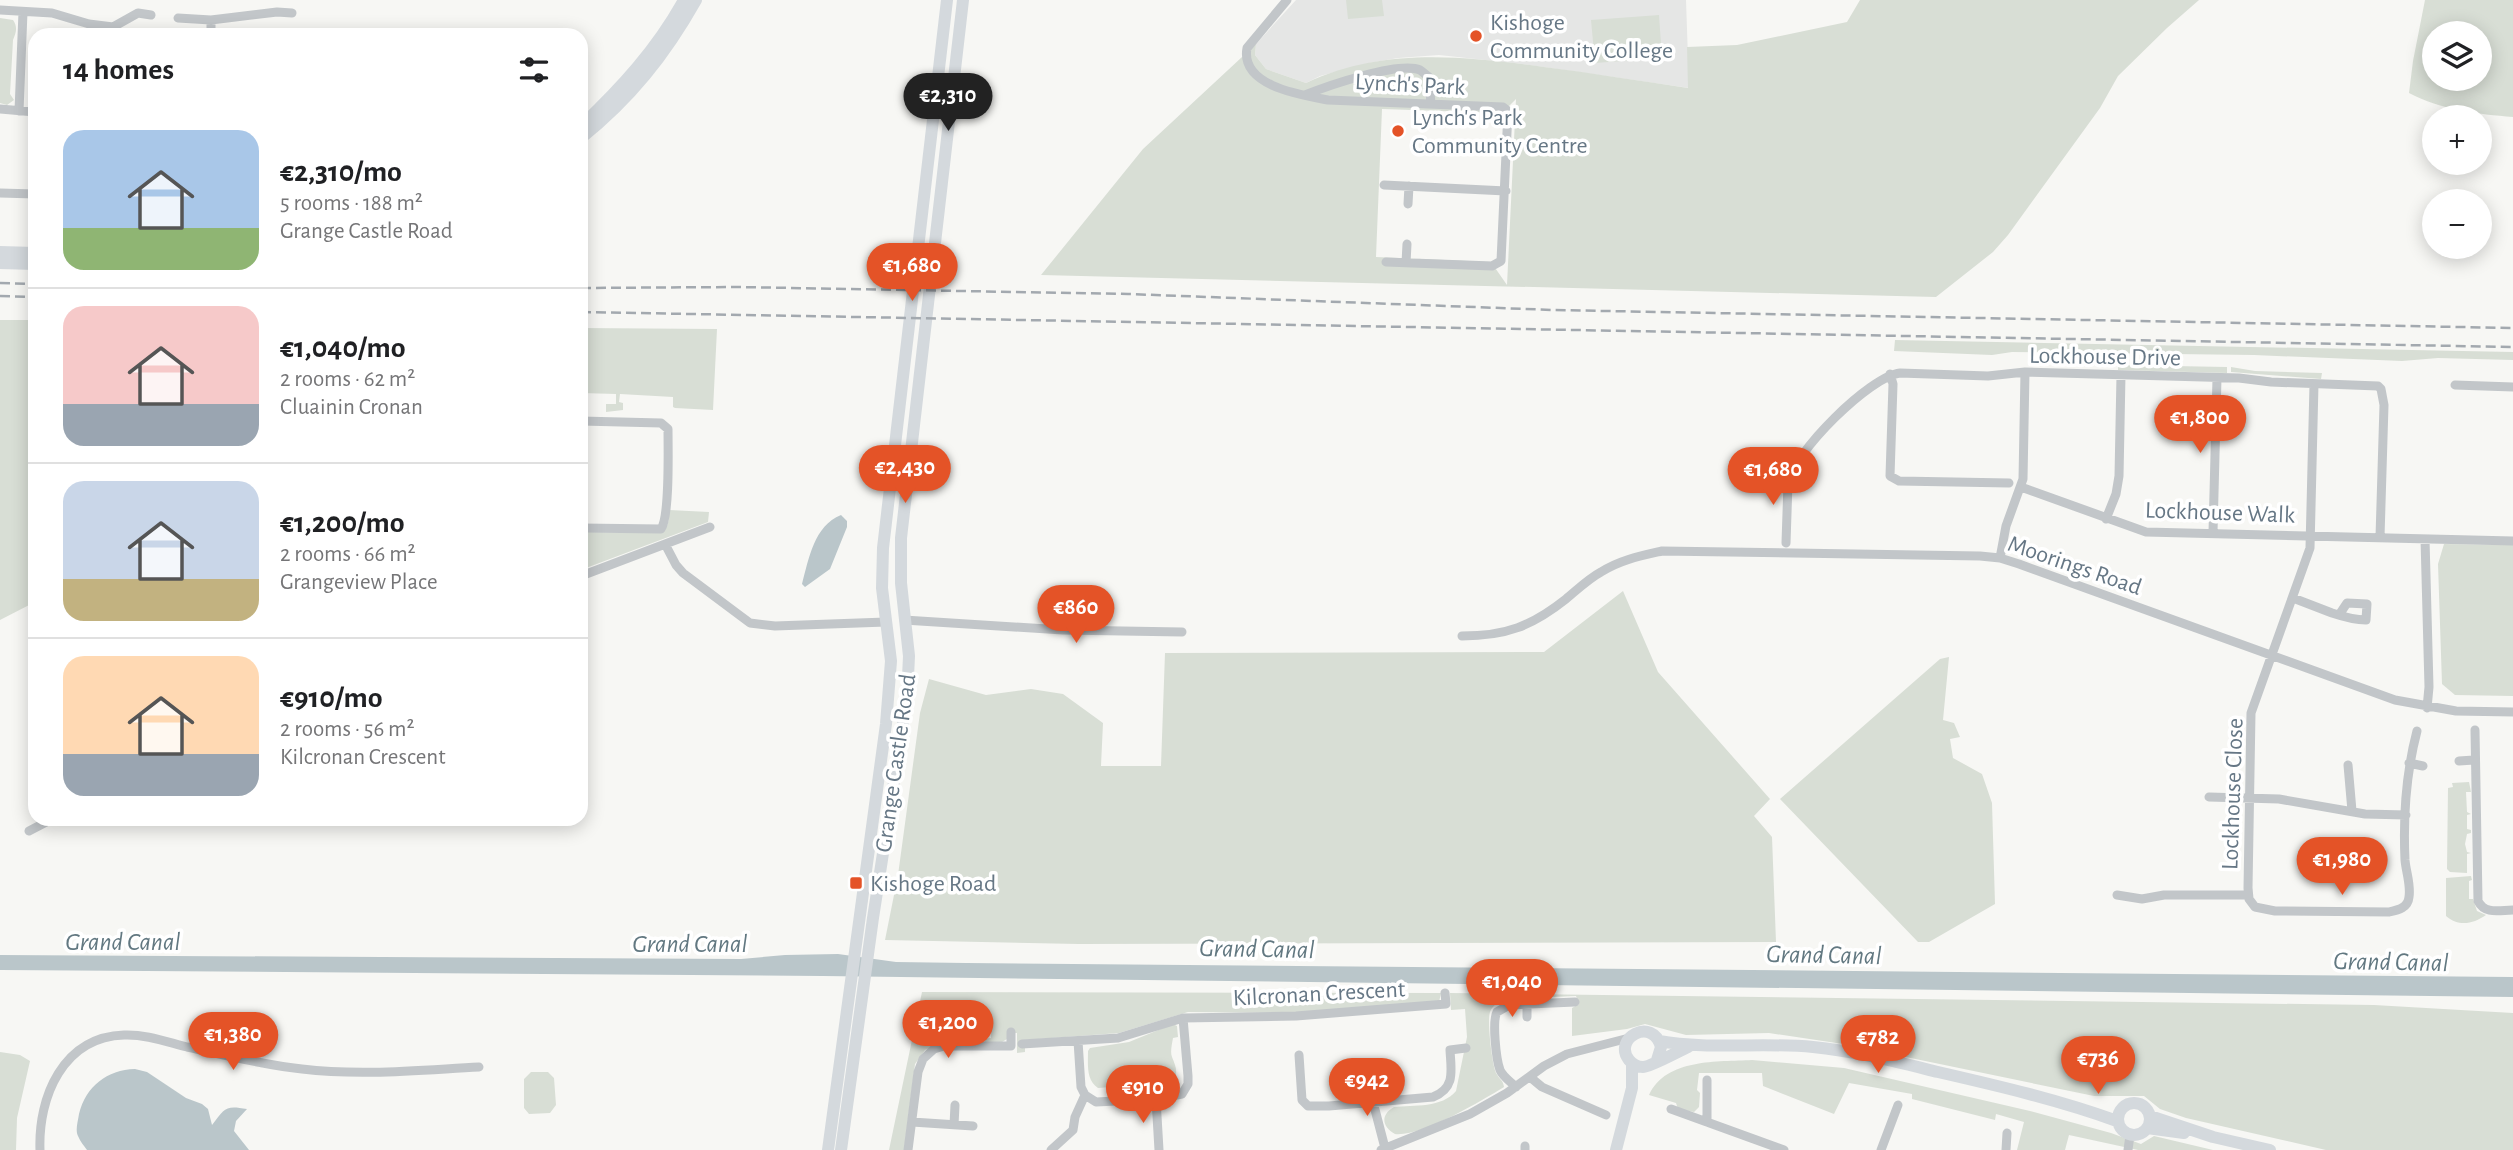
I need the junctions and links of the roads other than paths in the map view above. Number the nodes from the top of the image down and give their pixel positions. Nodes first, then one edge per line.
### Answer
1 (684, 0) edge
2 (696, 0) edge
3 (947, 0) edge
4 (963, 0) edge
5 (1287, 0) edge
6 (0, 10) edge
7 (23, 12) junction
8 (292, 13) dead end
9 (151, 15) dead end
10 (178, 18) dead end
11 (211, 20) junction
12 (104, 28) edge
13 (118, 28) edge
14 (211, 28) edge
15 (1304, 96) junction
16 (1431, 104) junction
17 (0, 109) edge
18 (19, 111) junction
19 (28, 112) edge
20 (588, 119) edge
21 (588, 132) edge
22 (1384, 185) dead end
23 (1409, 186) junction
24 (1506, 191) junction
25 (0, 193) edge
26 (28, 194) edge
27 (1408, 204) dead end
28 (1407, 244) dead end
29 (0, 252) edge
30 (28, 253) edge
31 (1386, 262) dead end
32 (0, 263) edge
33 (1406, 263) junction
34 (28, 264) edge
35 (2025, 372) junction
36 (1891, 374) junction
37 (2121, 375) junction
38 (2217, 378) junction
39 (2314, 384) junction
40 (2455, 385) dead end
41 (2513, 387) edge
42 (588, 421) edge
43 (2009, 483) dead end
44 (2021, 486) junction
45 (2106, 519) junction
46 (710, 527) dead end
47 (588, 528) edge
48 (2213, 532) junction
49 (2312, 535) junction
50 (2380, 537) junction
51 (2425, 539) junction
52 (2513, 541) edge
53 (1786, 543) dead end
54 (665, 544) junction
55 (2000, 558) junction
56 (588, 573) edge
57 (2293, 598) junction
58 (2339, 615) dead end
59 (904, 620) junction
60 (886, 622) junction
61 (1182, 632) dead end
62 (1462, 636) dead end
63 (2274, 655) junction
64 (2427, 708) junction
65 (2513, 712) edge
66 (2475, 730) dead end
67 (2417, 731) dead end
68 (2459, 761) dead end
69 (2474, 761) junction
70 (2409, 763) junction
71 (2348, 765) dead end
72 (2423, 766) dead end
73 (2209, 797) dead end
74 (2249, 798) junction
75 (2352, 811) junction
76 (2406, 815) junction
77 (39, 826) edge
78 (29, 831) dead end
79 (2117, 895) dead end
80 (2248, 895) junction
81 (2513, 910) edge
82 (866, 919) junction
83 (1445, 993) dead end
84 (1575, 1002) dead end
85 (1527, 1004) junction
86 (854, 1007) junction
87 (1527, 1017) dead end
88 (1183, 1018) junction
89 (1011, 1032) dead end
90 (1629, 1038) junction
91 (1078, 1041) junction
92 (1659, 1041) junction
93 (1022, 1044) dead end
94 (1688, 1046) junction
95 (1597, 1047) junction
96 (1466, 1048) dead end
97 (1625, 1052) junction
98 (1299, 1055) dead end
99 (1657, 1060) junction
100 (1639, 1065) junction
101 (479, 1067) dead end
102 (1530, 1077) junction
103 (1707, 1080) dead end
104 (1516, 1087) junction
105 (1085, 1095) junction
106 (1156, 1099) junction
107 (1373, 1102) junction
108 (955, 1105) dead end
109 (1898, 1105) dead end
110 (1671, 1109) dead end
111 (1606, 1115) dead end
112 (2119, 1115) junction
113 (912, 1122) junction
114 (1707, 1122) junction
115 (2149, 1122) junction
116 (954, 1125) junction
117 (973, 1126) dead end
118 (2007, 1133) dead end
119 (2130, 1135) junction
120 (1383, 1149) edge
121 (40, 1150) edge
122 (828, 1150) edge
123 (841, 1150) edge
124 (908, 1150) edge
125 (1051, 1150) edge
126 (1159, 1150) edge
127 (1616, 1150) edge
128 (1784, 1150) edge
129 (1881, 1150) edge
130 (2006, 1150) edge
131 (2128, 1150) edge
132 (2270, 1150) edge

1 - 20 main road
2 - 21 main road
3 - 60 main road, Grange Castle Road
4 - 59 main road, Grange Castle Road
5 - 15 street, Lynch's Park
6 - 7 street
7 - 12 street
7 - 18 street
8 - 11 street
9 - 13 street
10 - 11 street
11 - 14 street
15 - 16 street, Lynch's Park
15 - 16 street
16 - 24 street, Lynch's Park
17 - 18 street
18 - 19 street
22 - 23 street
23 - 24 street
23 - 27 street
24 - 33 street, Lynch's Park
25 - 26 street
28 - 33 street
29 - 30 main road
31 - 33 street, Lynch's Park
32 - 34 main road
35 - 36 street, Lockhouse Drive
35 - 37 street, Lockhouse Drive
35 - 44 street
36 - 43 street
36 - 53 street
37 - 38 street, Lockhouse Drive
37 - 45 street
38 - 39 street, Lockhouse Drive
38 - 48 street
39 - 49 street, Lockhouse Close
39 - 50 street, Lockhouse Drive
40 - 41 street
42 - 47 street
44 - 45 street, Lockhouse Walk
44 - 55 street
45 - 48 street, Lockhouse Walk
46 - 54 street
48 - 49 street, Lockhouse Walk
49 - 50 street, Lockhouse Walk
49 - 57 street, Lockhouse Close
50 - 51 street, Lockhouse Walk
51 - 52 street, Lockhouse Walk
51 - 64 street
54 - 56 street
54 - 60 street
55 - 62 street, Moorings Road
55 - 63 street, Moorings Road
57 - 58 street
57 - 63 street, Lockhouse Close
59 - 61 street
59 - 82 main road, Grange Castle Road
60 - 82 main road, Grange Castle Road
63 - 64 street, Moorings Road
63 - 74 street, Lockhouse Close
64 - 65 street, Moorings Road
66 - 69 street
67 - 70 street
68 - 69 street
69 - 81 street
70 - 72 street
70 - 76 street
71 - 75 street
73 - 74 street
74 - 75 street
74 - 80 street, Lockhouse Close
75 - 76 street
76 - 80 street
77 - 78 street
79 - 80 street
82 - 86 main road, Grange Castle Road
83 - 88 street, Kilcronan Crescent
84 - 85 street
85 - 87 street
85 - 104 street
86 - 122 main road, Grange Castle Road
86 - 123 main road, Grange Castle Road
88 - 91 street, Kilcronan Crescent
88 - 106 street
89 - 113 street
90 - 92 main road
90 - 95 street
90 - 97 main road
91 - 93 street, Kilcronan Crescent
91 - 105 street
92 - 94 main road
92 - 99 main road
94 - 99 main road
94 - 112 main road
95 - 97 street
95 - 102 street
96 - 107 street
97 - 100 main road
98 - 107 street
99 - 100 main road
100 - 127 main road
101 - 121 street
102 - 104 street
102 - 111 street
103 - 114 street
104 - 120 street
105 - 106 street
105 - 125 street
106 - 126 street
107 - 120 street
108 - 116 street
109 - 129 street
110 - 114 street
112 - 115 main road
112 - 119 main road
113 - 116 street
113 - 124 street
114 - 128 street
115 - 119 main road
115 - 132 main road
116 - 117 street
118 - 130 street
119 - 131 street

